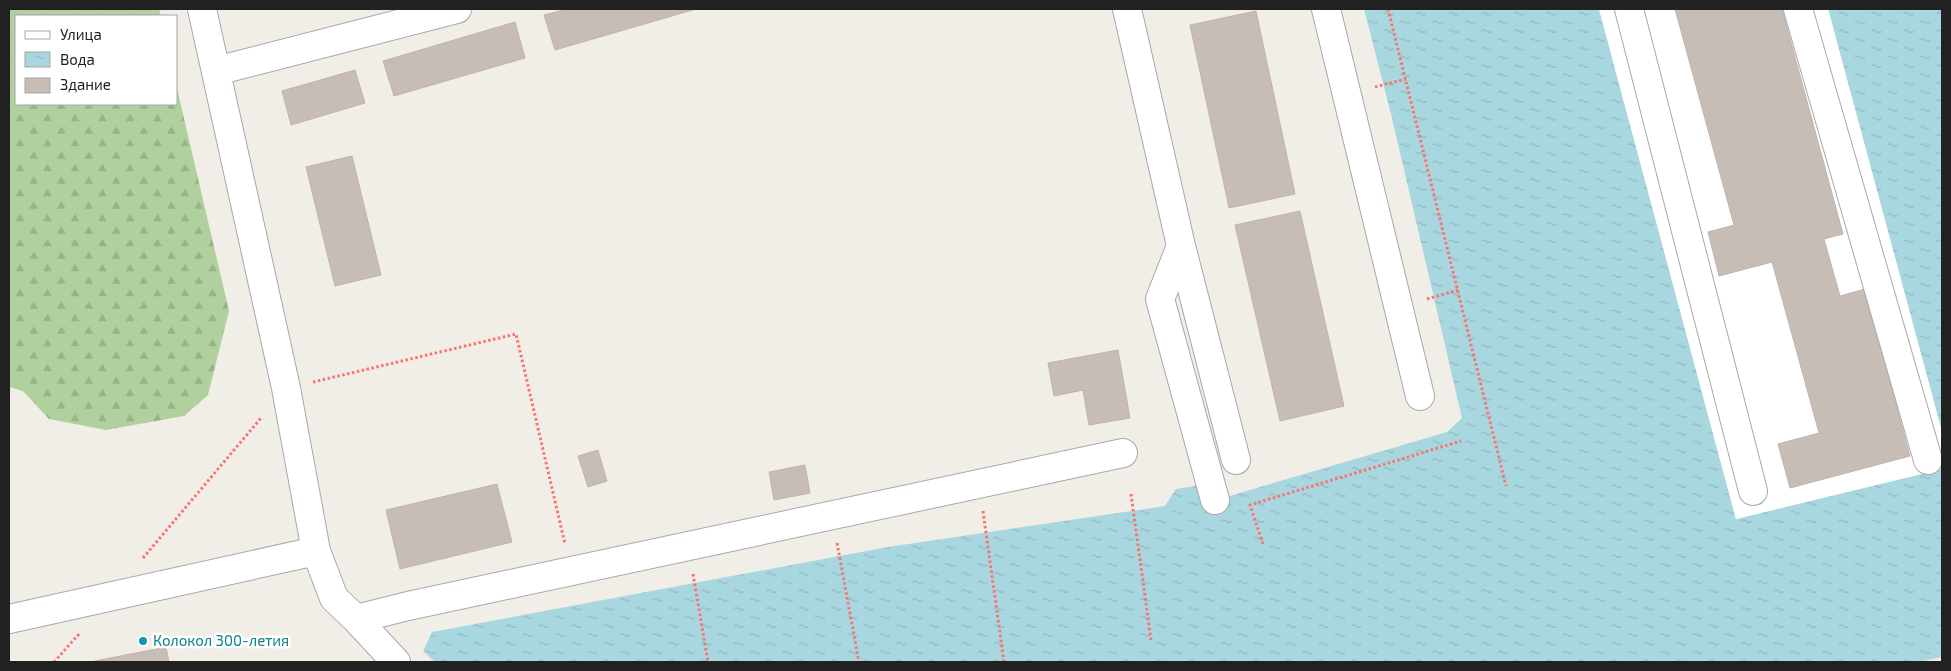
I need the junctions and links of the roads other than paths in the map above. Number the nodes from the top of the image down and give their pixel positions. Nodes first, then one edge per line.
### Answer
1 (202, 9) edge
2 (1127, 9) edge
3 (1326, 9) edge
4 (1630, 9) edge
5 (1798, 9) edge
6 (450, 10) edge
7 (216, 71) junction
8 (1181, 246) junction
9 (1420, 396) dead end
10 (1123, 453) dead end
11 (1236, 460) dead end
12 (1928, 460) dead end
13 (1753, 490) dead end
14 (1215, 500) dead end
15 (316, 551) junction
16 (9, 619) edge
17 (356, 619) junction
18 (396, 662) edge

1 - 7 street
2 - 8 street
3 - 9 street
4 - 13 street
5 - 12 street
6 - 7 street
7 - 15 street
8 - 11 street
8 - 14 street
10 - 17 street
15 - 16 street
15 - 17 street
17 - 18 street

